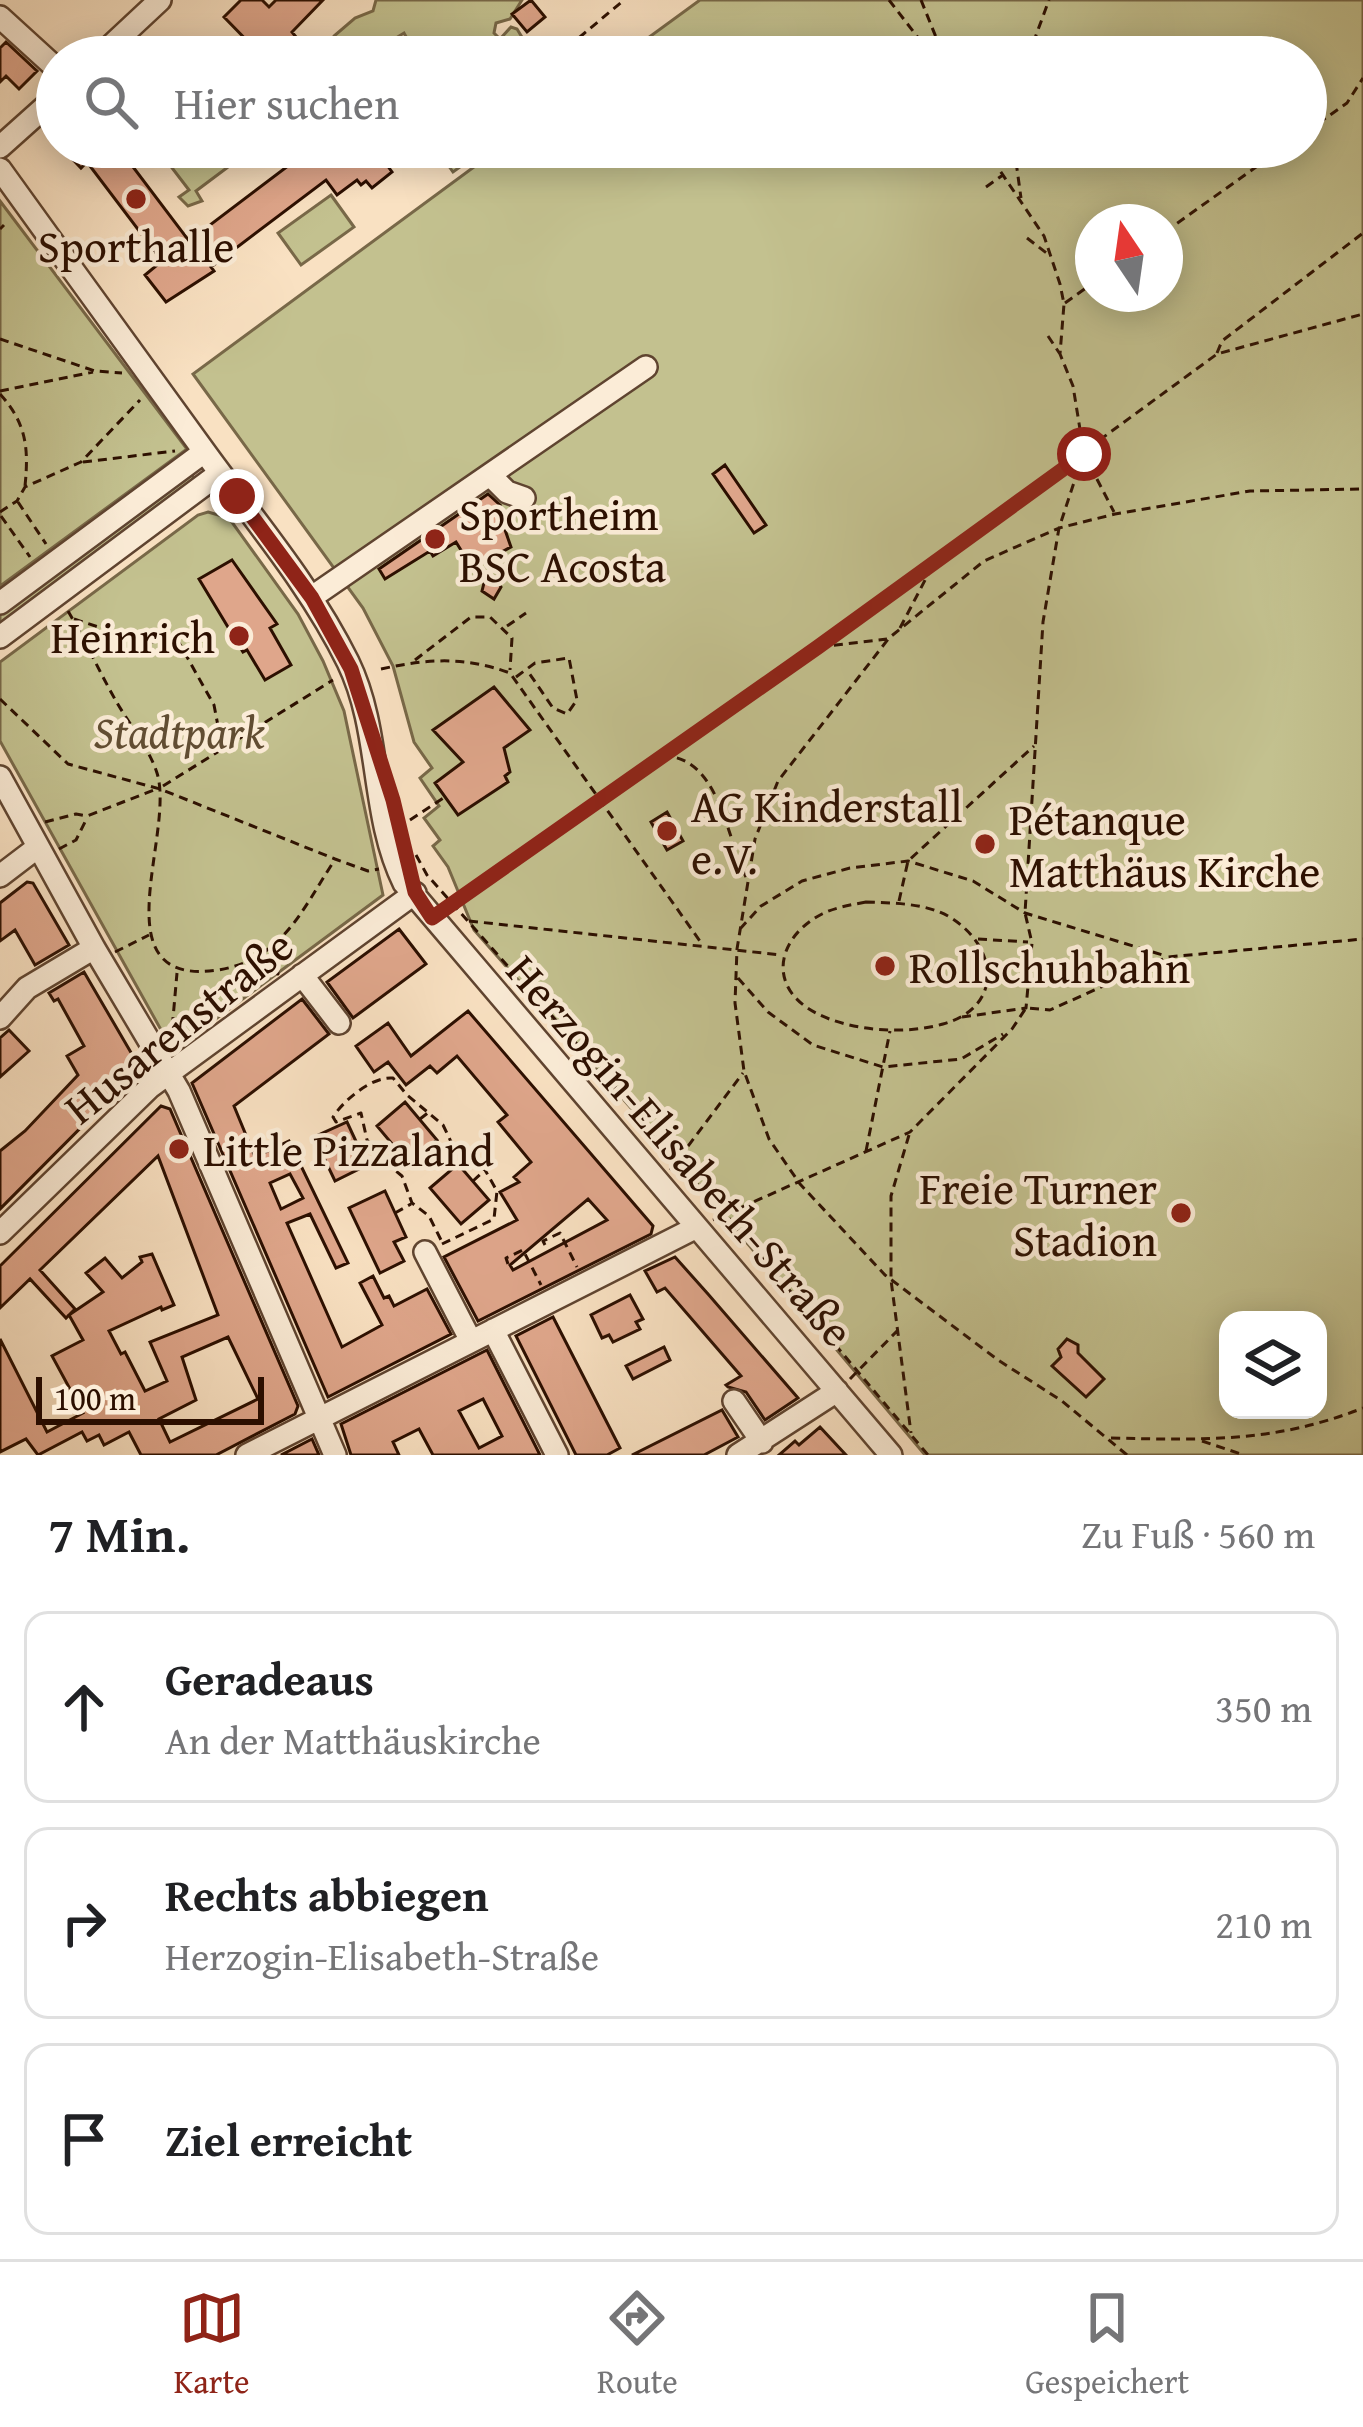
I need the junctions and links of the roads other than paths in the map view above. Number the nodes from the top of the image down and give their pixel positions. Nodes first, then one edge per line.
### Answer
1 (160, 0) edge
2 (0, 17) edge
3 (121, 36) edge
4 (36, 50) edge
5 (36, 115) edge
6 (0, 147) edge
7 (0, 169) edge
8 (646, 367) dead end
9 (204, 452) junction
10 (220, 473) junction
11 (491, 476) junction
12 (524, 498) dead end
13 (312, 598) junction
14 (0, 603) edge
15 (0, 638) edge
16 (0, 777) edge
17 (47, 849) junction
18 (0, 876) edge
19 (415, 892) junction
20 (105, 950) junction
21 (302, 975) junction
22 (0, 1018) edge
23 (339, 1023) dead end
24 (170, 1061) junction
25 (697, 1228) junction
26 (0, 1233) edge
27 (425, 1252) dead end
28 (493, 1330) junction
29 (471, 1341) junction
30 (837, 1391) junction
31 (734, 1401) dead end
32 (320, 1418) junction
33 (762, 1442) junction
34 (247, 1455) edge
35 (335, 1455) edge
36 (557, 1455) edge
37 (738, 1455) edge
38 (891, 1455) edge

1 - 3 street
2 - 4 street
5 - 6 street
7 - 9 street, Herzogin-Elisabeth-Straße
8 - 11 street
9 - 10 street, Herzogin-Elisabeth-Straße
9 - 14 street
10 - 13 street, Herzogin-Elisabeth-Straße
10 - 15 street
11 - 12 street
11 - 13 street
13 - 19 street, Herzogin-Elisabeth-Straße
16 - 17 street
17 - 18 street
17 - 20 street
19 - 21 street, Husarenstraße
19 - 25 street, Herzogin-Elisabeth-Straße
20 - 22 street
20 - 24 street
21 - 23 street
21 - 24 street, Husarenstraße
24 - 26 street, Husarenstraße
24 - 32 street
25 - 28 street
25 - 30 street, Herzogin-Elisabeth-Straße
27 - 29 street
28 - 29 street
28 - 36 street
29 - 32 street
30 - 33 street
30 - 38 street, Herzogin-Elisabeth-Straße
31 - 33 street
32 - 34 street
32 - 35 street
33 - 37 street

